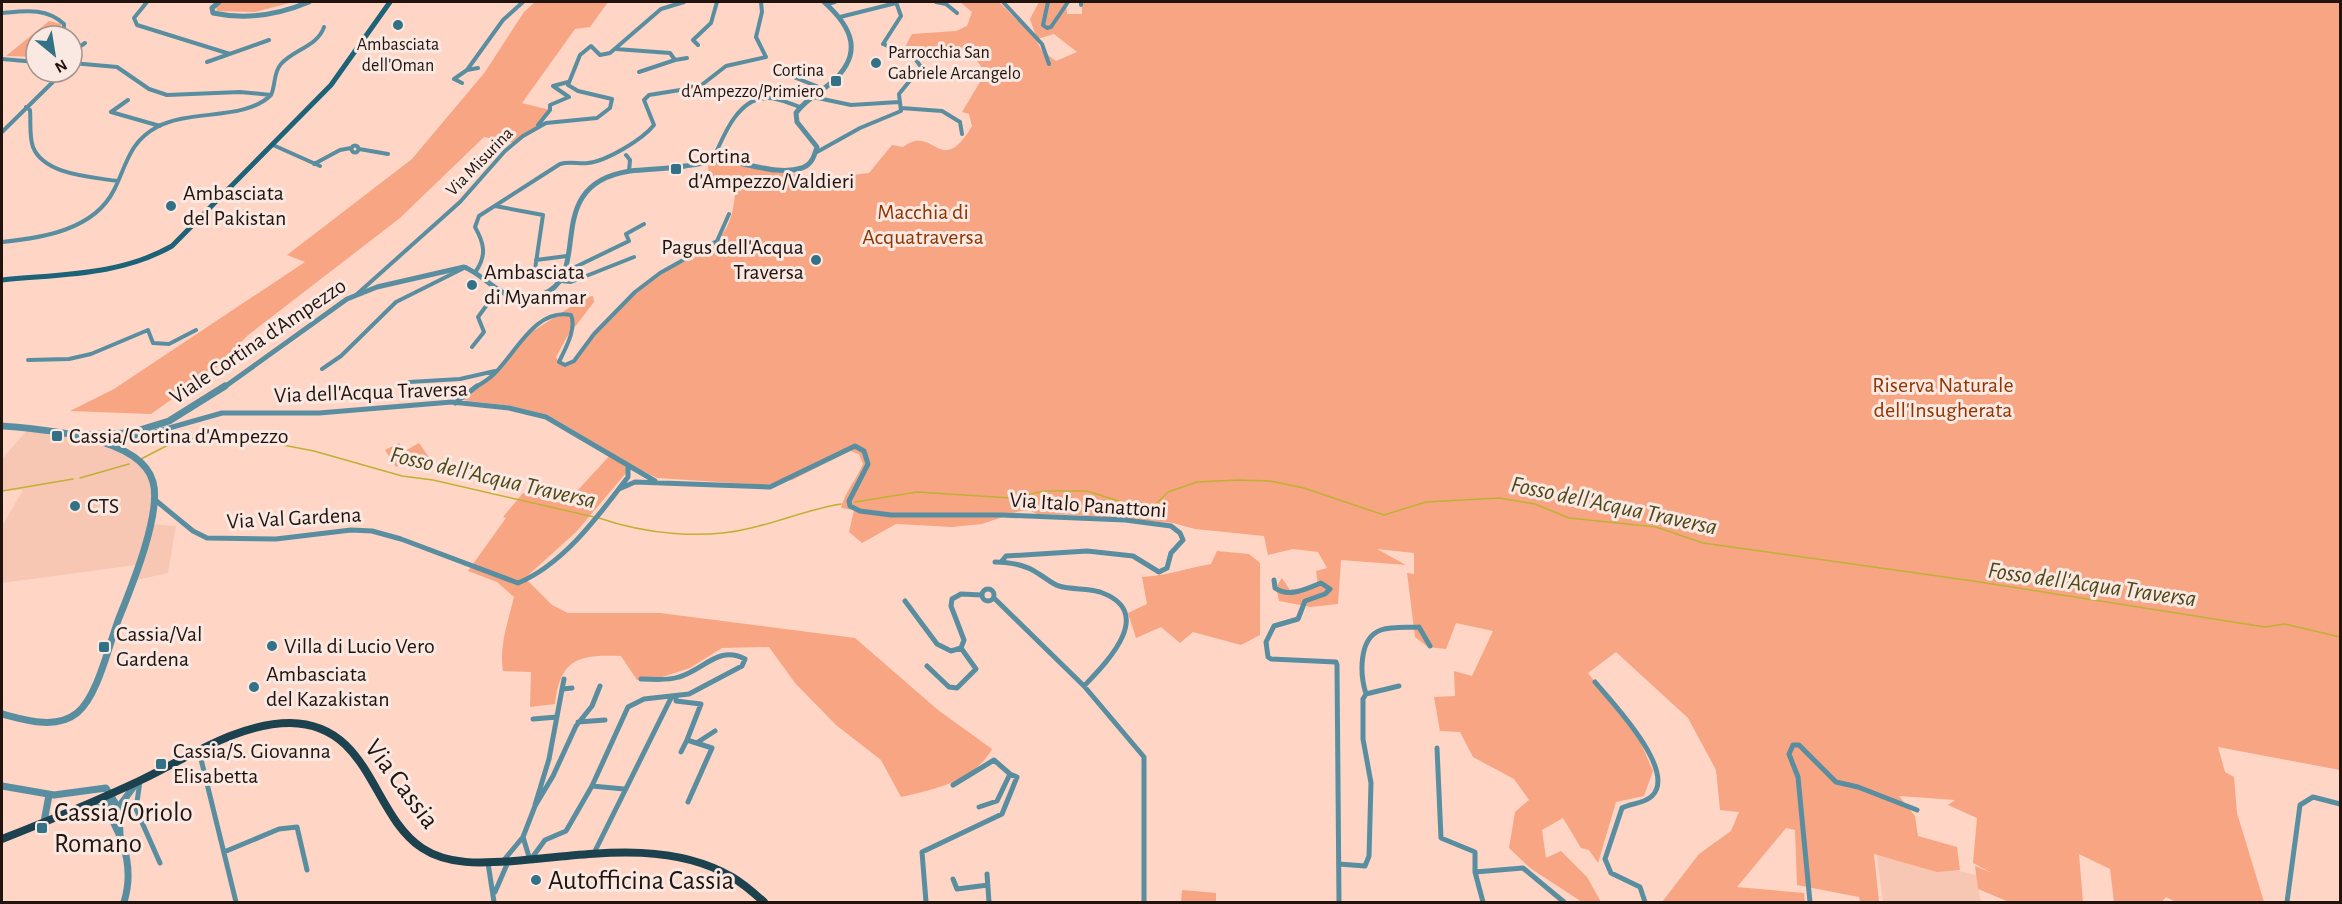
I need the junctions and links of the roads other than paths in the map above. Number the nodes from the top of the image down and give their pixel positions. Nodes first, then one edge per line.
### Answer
1 (147, 2) edge
2 (219, 2) edge
3 (309, 2) edge
4 (390, 2) edge
5 (523, 2) edge
6 (684, 2) edge
7 (717, 2) edge
8 (761, 2) edge
9 (835, 2) edge
10 (878, 2) edge
11 (896, 2) edge
12 (936, 2) edge
13 (1004, 2) edge
14 (1047, 2) edge
15 (1068, 2) edge
16 (825, 3) edge
17 (881, 6) junction
18 (2, 13) edge
19 (957, 13) dead end
20 (840, 17) junction
21 (64, 24) edge
22 (324, 27) dead end
23 (268, 40) dead end
24 (698, 45) dead end
25 (616, 49) junction
26 (230, 54) junction
27 (687, 58) dead end
28 (2, 59) edge
29 (675, 60) junction
30 (24, 61) edge
31 (207, 62) dead end
32 (84, 64) edge
33 (1049, 64) dead end
34 (478, 68) dead end
35 (467, 70) junction
36 (639, 72) dead end
37 (796, 78) dead end
38 (568, 82) junction
39 (462, 83) dead end
40 (50, 84) edge
41 (824, 89) junction
42 (271, 95) junction
43 (813, 97) junction
44 (128, 100) dead end
45 (899, 102) junction
46 (26, 107) junction
47 (800, 107) junction
48 (902, 108) junction
49 (2, 122) edge
50 (9, 123) junction
51 (159, 126) junction
52 (538, 126) junction
53 (2, 132) edge
54 (962, 134) dead end
55 (273, 145) junction
56 (817, 152) junction
57 (388, 154) dead end
58 (626, 155) dead end
59 (712, 162) junction
60 (314, 164) junction
61 (320, 166) dead end
62 (629, 171) junction
63 (117, 181) junction
64 (495, 206) junction
65 (729, 214) dead end
66 (645, 224) dead end
67 (2, 242) edge
68 (567, 256) junction
69 (634, 257) dead end
70 (536, 260) junction
71 (466, 267) junction
72 (476, 272) junction
73 (565, 272) junction
74 (382, 273) junction
75 (2, 280) edge
76 (561, 281) junction
77 (377, 287) junction
78 (498, 290) junction
79 (356, 294) junction
80 (196, 330) dead end
81 (472, 347) dead end
82 (28, 360) dead end
83 (322, 369) dead end
84 (497, 371) junction
85 (409, 382) dead end
86 (455, 403) junction
87 (2, 426) edge
88 (110, 434) junction
89 (79, 435) junction
90 (105, 444) junction
91 (853, 446) joint
92 (627, 466) junction
93 (658, 482) junction
94 (619, 489) junction
95 (154, 499) junction
96 (1274, 580) dead end
97 (982, 595) junction
98 (994, 598) junction
99 (905, 601) dead end
100 (1430, 646) dead end
101 (961, 648) junction
102 (927, 666) dead end
103 (564, 679) dead end
104 (641, 679) dead end
105 (1595, 682) dead end
106 (600, 686) dead end
107 (1084, 686) junction
108 (1399, 686) dead end
109 (572, 688) dead end
110 (563, 689) junction
111 (1366, 694) junction
112 (673, 698) junction
113 (2, 714) edge
114 (557, 717) junction
115 (533, 719) dead end
116 (605, 720) dead end
117 (578, 722) junction
118 (715, 731) dead end
119 (687, 740) junction
120 (698, 742) junction
121 (1437, 748) dead end
122 (199, 751) junction
123 (681, 752) dead end
124 (1010, 774) junction
125 (140, 781) junction
126 (2, 786) edge
127 (592, 786) junction
128 (953, 786) dead end
129 (624, 789) junction
130 (112, 793) junction
131 (49, 795) junction
132 (688, 802) dead end
133 (2340, 804) edge
134 (535, 806) junction
135 (81, 807) junction
136 (979, 807) dead end
137 (109, 809) junction
138 (118, 809) junction
139 (1917, 810) dead end
140 (44, 822) junction
141 (120, 835) junction
142 (523, 837) junction
143 (2, 839) edge
144 (224, 852) junction
145 (593, 856) junction
146 (530, 860) junction
147 (505, 862) junction
148 (160, 863) dead end
149 (488, 863) junction
150 (1339, 864) junction
151 (307, 870) dead end
152 (1475, 872) junction
153 (987, 874) dead end
154 (953, 879) dead end
155 (988, 885) junction
156 (494, 895) junction
157 (124, 903) edge
158 (236, 903) edge
159 (494, 903) edge
160 (764, 903) edge
161 (926, 903) edge
162 (989, 903) edge
163 (1143, 903) edge
164 (1339, 903) edge
165 (1483, 903) edge
166 (1564, 903) edge
167 (1645, 903) edge
168 (1810, 903) edge
169 (2287, 903) edge

1 - 26 street
2 - 3 street
4 - 55 main road
5 - 35 street
6 - 25 street
7 - 24 street
8 - 64 street
9 - 16 street
10 - 17 street
11 - 17 street
11 - 45 street
12 - 19 street
13 - 33 street
14 - 15 street
16 - 20 street
17 - 20 street
18 - 21 street
20 - 41 street
22 - 42 street
23 - 26 street
25 - 29 street
25 - 38 street
26 - 31 street
27 - 29 street
28 - 30 street
29 - 36 street
32 - 42 street
34 - 35 street
35 - 39 street
37 - 41 street
38 - 52 street
38 - 52 street, Via Misurina
40 - 46 street
41 - 43 street
42 - 51 street
43 - 45 street
43 - 47 street
44 - 51 street
45 - 48 street
46 - 50 street
46 - 63 street
47 - 56 street
47 - 59 street
48 - 54 street
48 - 56 street
49 - 50 street
50 - 53 street
51 - 63 street
52 - 74 street, Via Misurina
55 - 60 street
55 - 75 main road
56 - 59 street
57 - 60 street
58 - 62 street
59 - 62 street
60 - 61 street
62 - 68 street
63 - 67 street
64 - 70 street
64 - 72 street
65 - 84 street
66 - 73 street
68 - 70 street
68 - 73 street
69 - 76 street
70 - 73 street
71 - 72 street
71 - 77 street, Viale Cortina d'Ampezzo
71 - 83 street
72 - 78 street
73 - 76 street
74 - 77 street, Via Misurina
74 - 79 street, Via Misurina
76 - 78 street
77 - 79 street, Viale Cortina d'Ampezzo
78 - 81 street
79 - 88 street, Viale Cortina d'Ampezzo
80 - 82 street
84 - 85 street
84 - 86 street
86 - 90 street, Via dell'Acqua Traversa
86 - 92 street, Via dell'Acqua Traversa
87 - 89 street
88 - 89 street, Viale Cortina d'Ampezzo
88 - 90 street
89 - 90 street
90 - 95 street
91 - 93 street, Via dell'Acqua Traversa
91 - 107 street, Via Italo Panattoni
92 - 93 street, Via dell'Acqua Traversa
92 - 94 street
93 - 94 street, Via dell'Acqua Traversa
94 - 95 street, Via Val Gardena
95 - 113 street
96 - 150 street
97 - 98 street
97 - 98 street
97 - 101 street
98 - 107 street
99 - 101 street
100 - 111 street
101 - 102 street
103 - 110 street
104 - 112 street
105 - 167 street
106 - 117 street
107 - 163 street
108 - 111 street
109 - 110 street
110 - 114 street
111 - 150 street
112 - 119 street
112 - 127 street
112 - 129 street
114 - 115 street
114 - 134 street
116 - 117 street
117 - 134 street
118 - 120 street
119 - 120 street
119 - 123 street
120 - 132 street
121 - 152 street
122 - 125 main road, Via Cassia
122 - 144 street
122 - 149 main road, Via Cassia
124 - 128 street
124 - 136 street
124 - 161 street
125 - 130 main road, Via Cassia
125 - 138 street
125 - 148 street
126 - 131 street, Via Cassia
127 - 129 street
127 - 146 street
129 - 145 street
130 - 131 street, Via Cassia
130 - 135 main road
130 - 137 street
130 - 138 street
131 - 140 street
133 - 169 street
134 - 142 street
135 - 137 street
135 - 140 main road
137 - 141 street
138 - 141 street
139 - 168 street
140 - 143 main road
141 - 157 street
142 - 146 street
142 - 147 street
144 - 151 street
144 - 158 street
145 - 146 main road, Via Cassia
145 - 160 main road, Via Cassia
146 - 147 main road, Via Cassia
147 - 149 main road, Via Cassia
147 - 156 street
149 - 156 street
150 - 164 street
152 - 165 street
152 - 166 street
153 - 155 street
154 - 155 street
155 - 162 street
156 - 159 street

